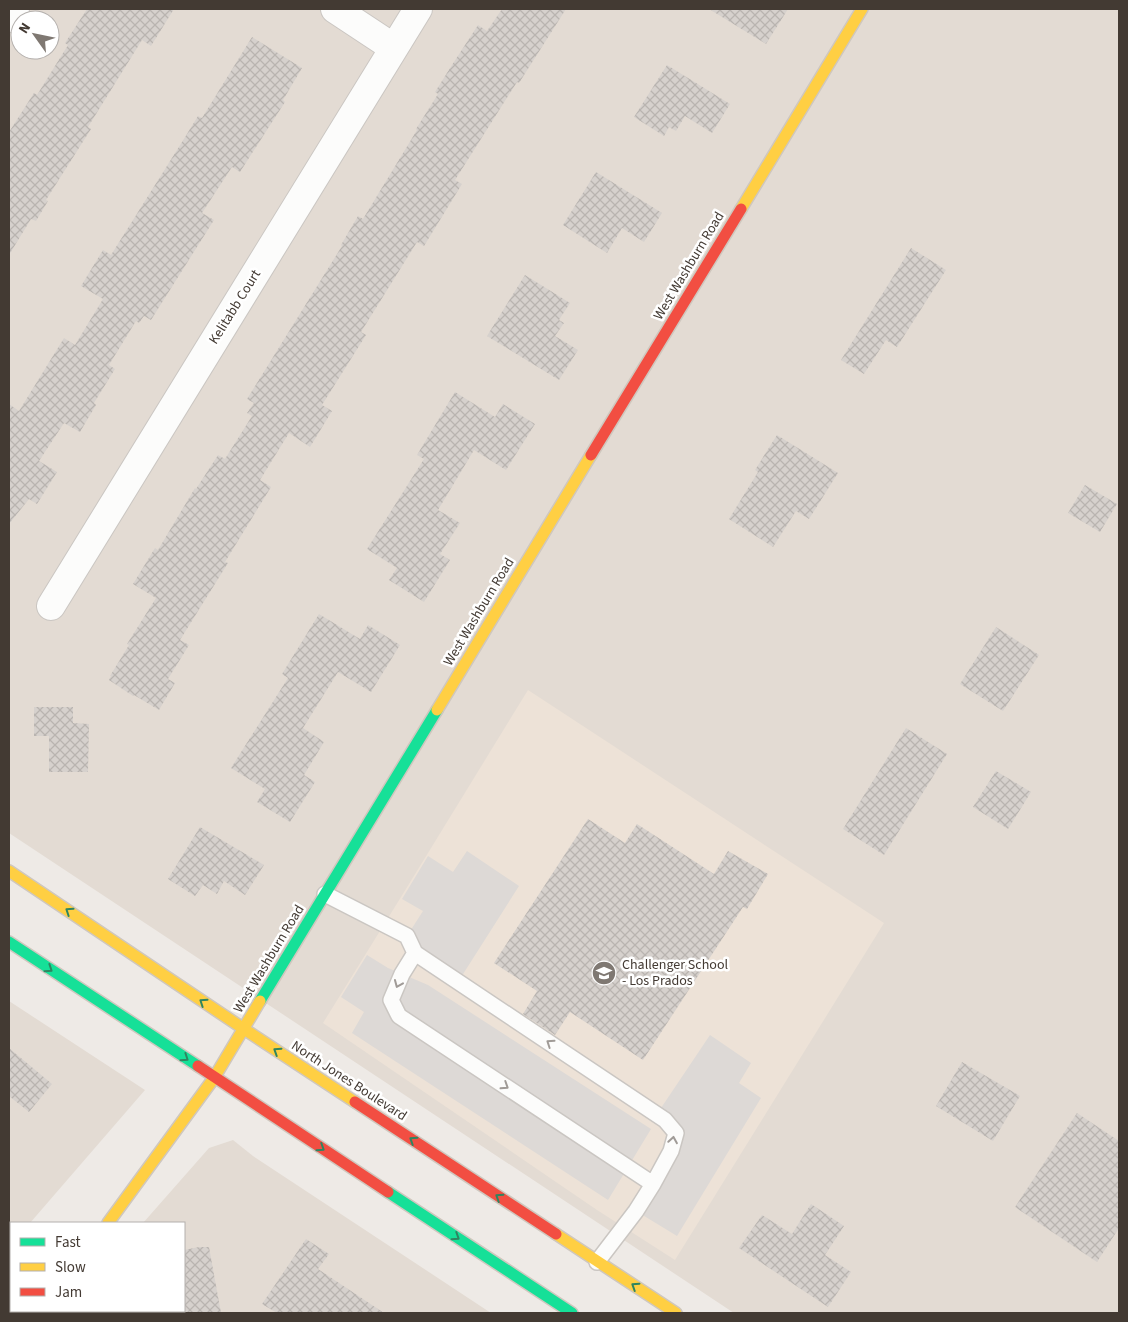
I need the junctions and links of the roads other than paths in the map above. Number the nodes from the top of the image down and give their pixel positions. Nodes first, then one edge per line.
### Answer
1 (15, 9) edge
2 (336, 9) edge
3 (418, 9) edge
4 (862, 9) edge
5 (9, 18) edge
6 (394, 48) junction
7 (51, 606) dead end
8 (9, 871) edge
9 (325, 894) junction
10 (9, 942) edge
11 (415, 953) junction
12 (244, 1029) junction
13 (214, 1078) junction
14 (653, 1184) junction
15 (109, 1222) edge
16 (598, 1262) junction
17 (572, 1313) edge
18 (676, 1313) edge

1 - 5 street
2 - 6 street
3 - 6 street, Kelitabb Court
4 - 9 main road, West Washburn Road
6 - 7 street, Kelitabb Court
12 -> 8 main road, North Jones Boulevard
9 - 11 lane
9 - 12 main road, West Washburn Road
10 -> 13 main road
14 -> 11 lane
11 -> 14 lane
12 - 13 main road, West Washburn Road
16 -> 12 main road, North Jones Boulevard
13 - 15 main road, West Washburn Road
13 -> 17 main road
14 - 16 lane
18 -> 16 main road, North Jones Boulevard

